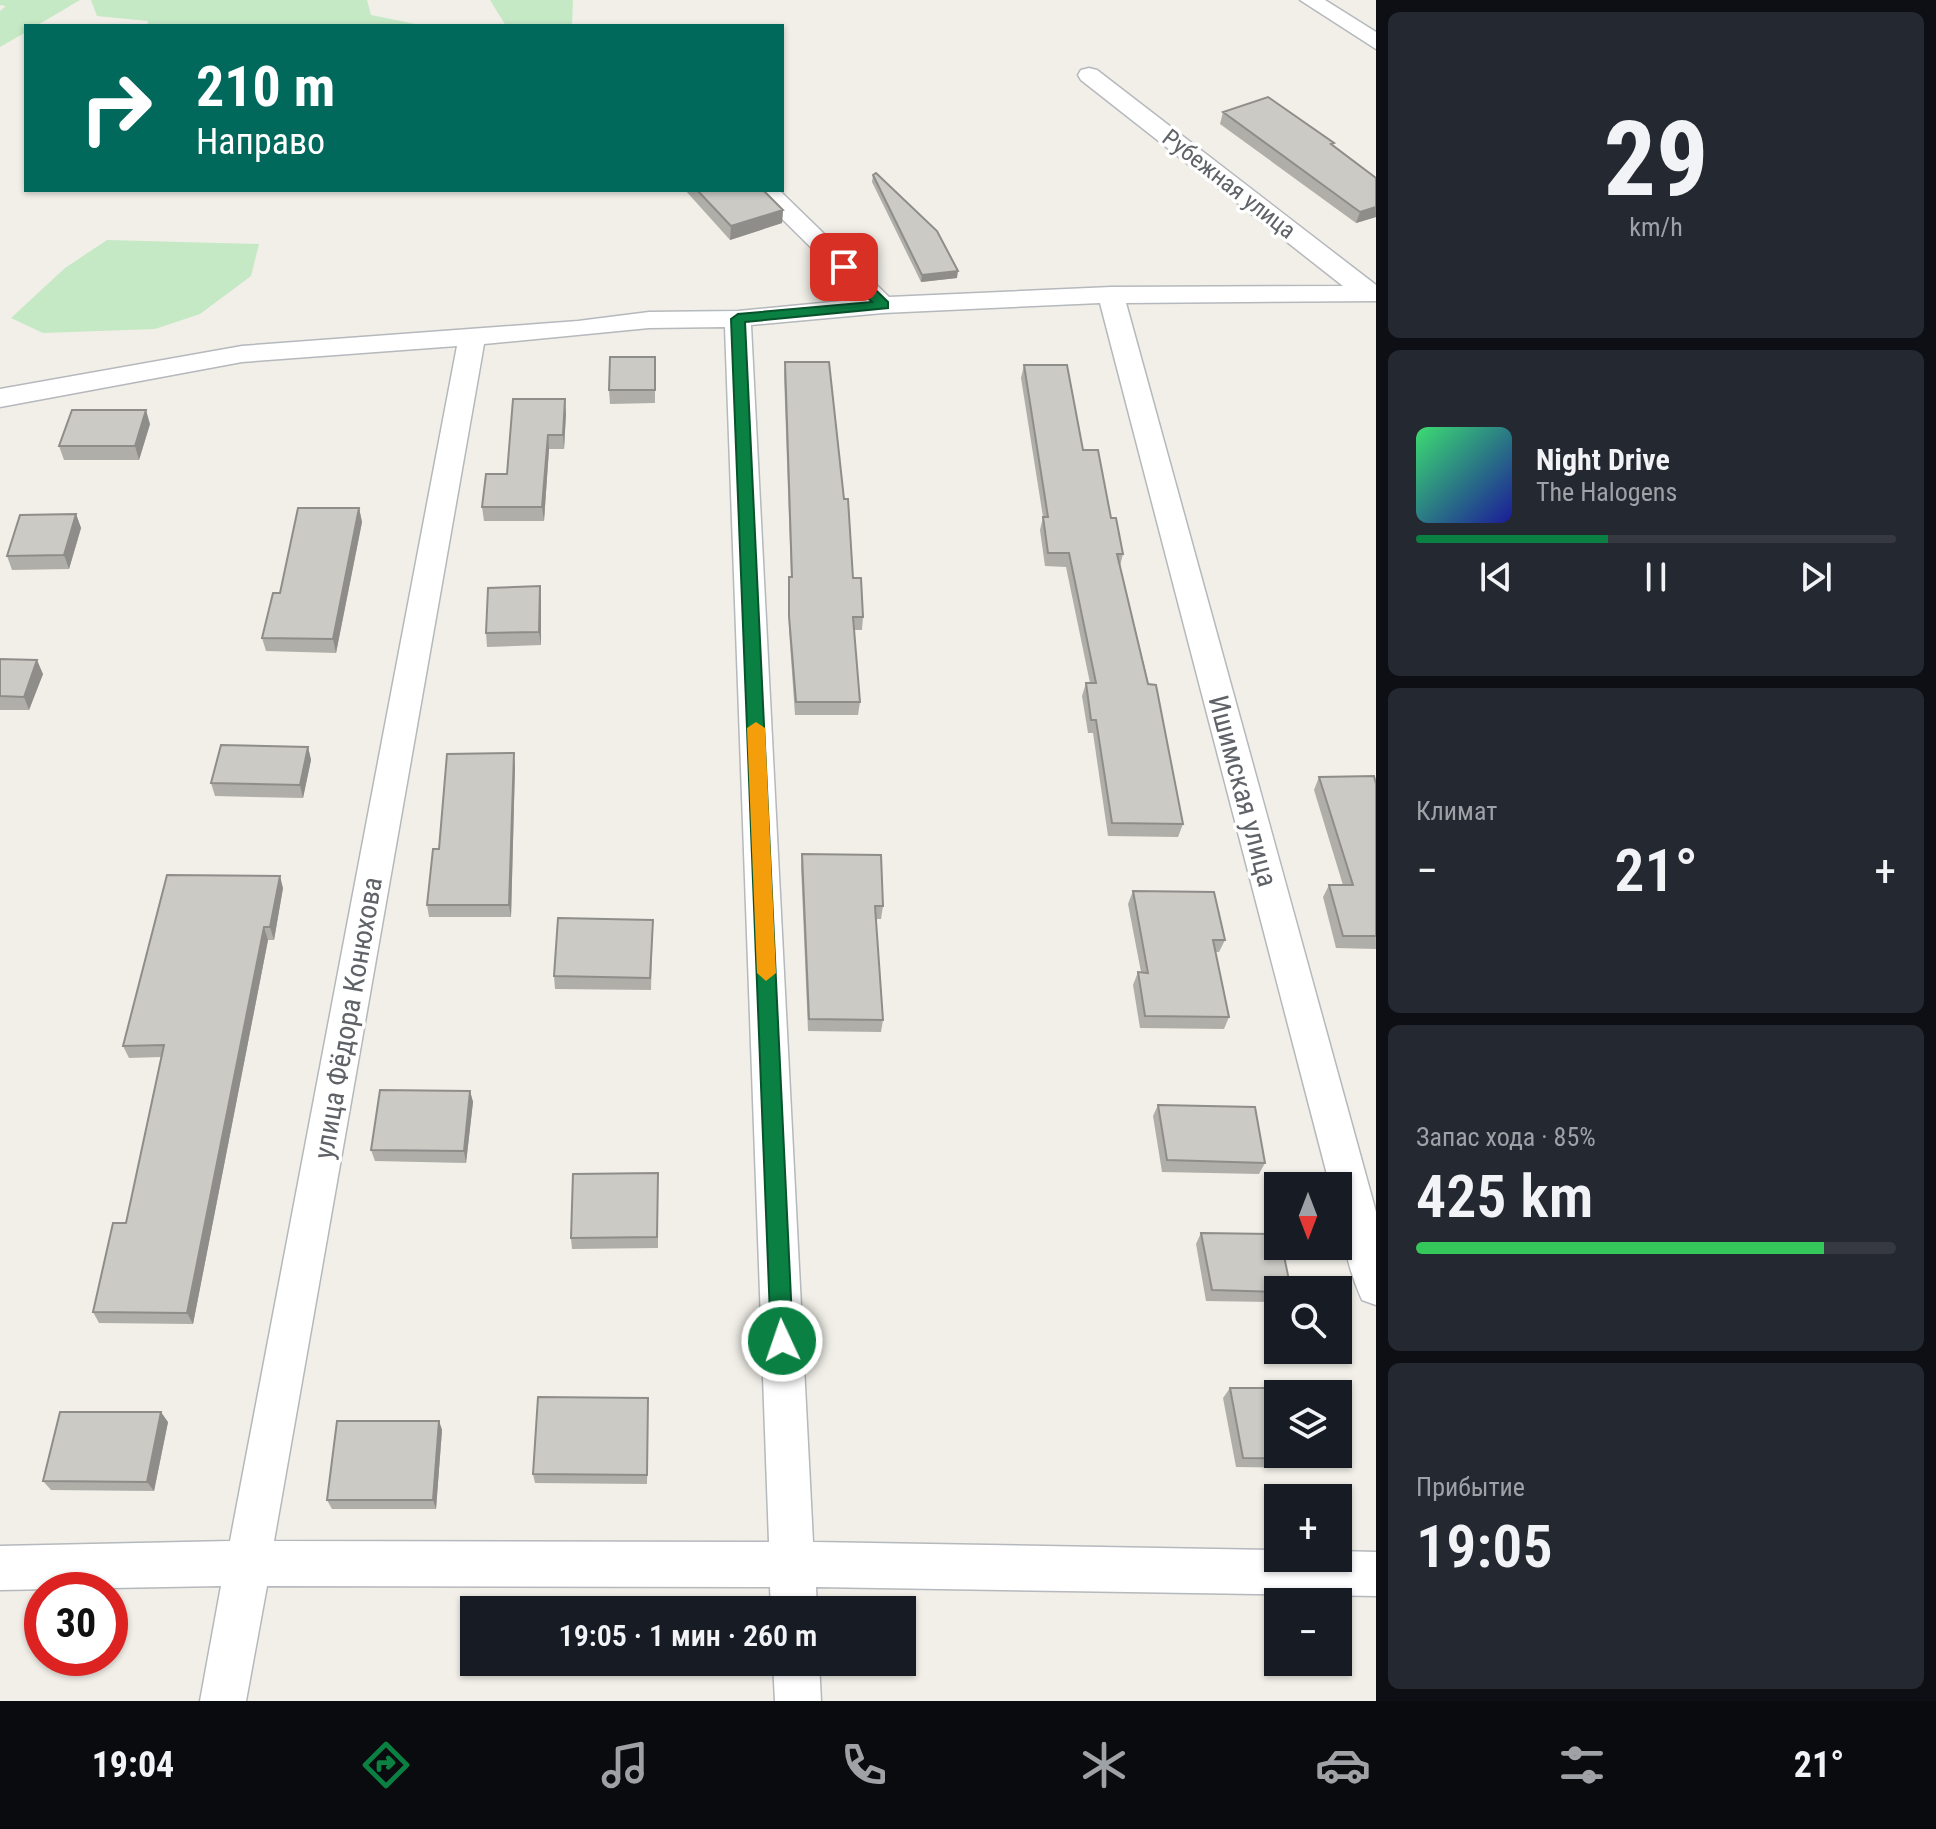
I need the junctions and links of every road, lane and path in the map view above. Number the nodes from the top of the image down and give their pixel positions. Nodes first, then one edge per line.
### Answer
1 (1311, 0) edge
2 (1376, 42) edge
3 (1089, 75) dead end
4 (767, 192) edge
5 (1372, 293) edge
6 (1111, 295) junction
7 (883, 305) junction
8 (738, 319) junction
9 (472, 336) junction
10 (3, 405) edge
11 (1376, 1286) edge
12 (250, 1561) junction
13 (792, 1564) junction
14 (0, 1568) edge
15 (1376, 1574) edge
16 (793, 1596) edge
17 (797, 1676) edge
18 (223, 1701) edge
19 (798, 1701) edge

1 - 2 street
3 - 5 street, Рубежная улица
4 - 7 street
5 - 6 street
6 - 7 street
6 - 11 street, Ишимская улица
7 - 8 street
8 - 9 street
8 - 13 street
9 - 10 street
9 - 12 street, улица Фёдора Конюхова
12 - 13 street
12 - 14 street
12 - 18 street, улица Фёдора Конюхова
13 - 15 street
13 - 16 street
17 - 19 street

